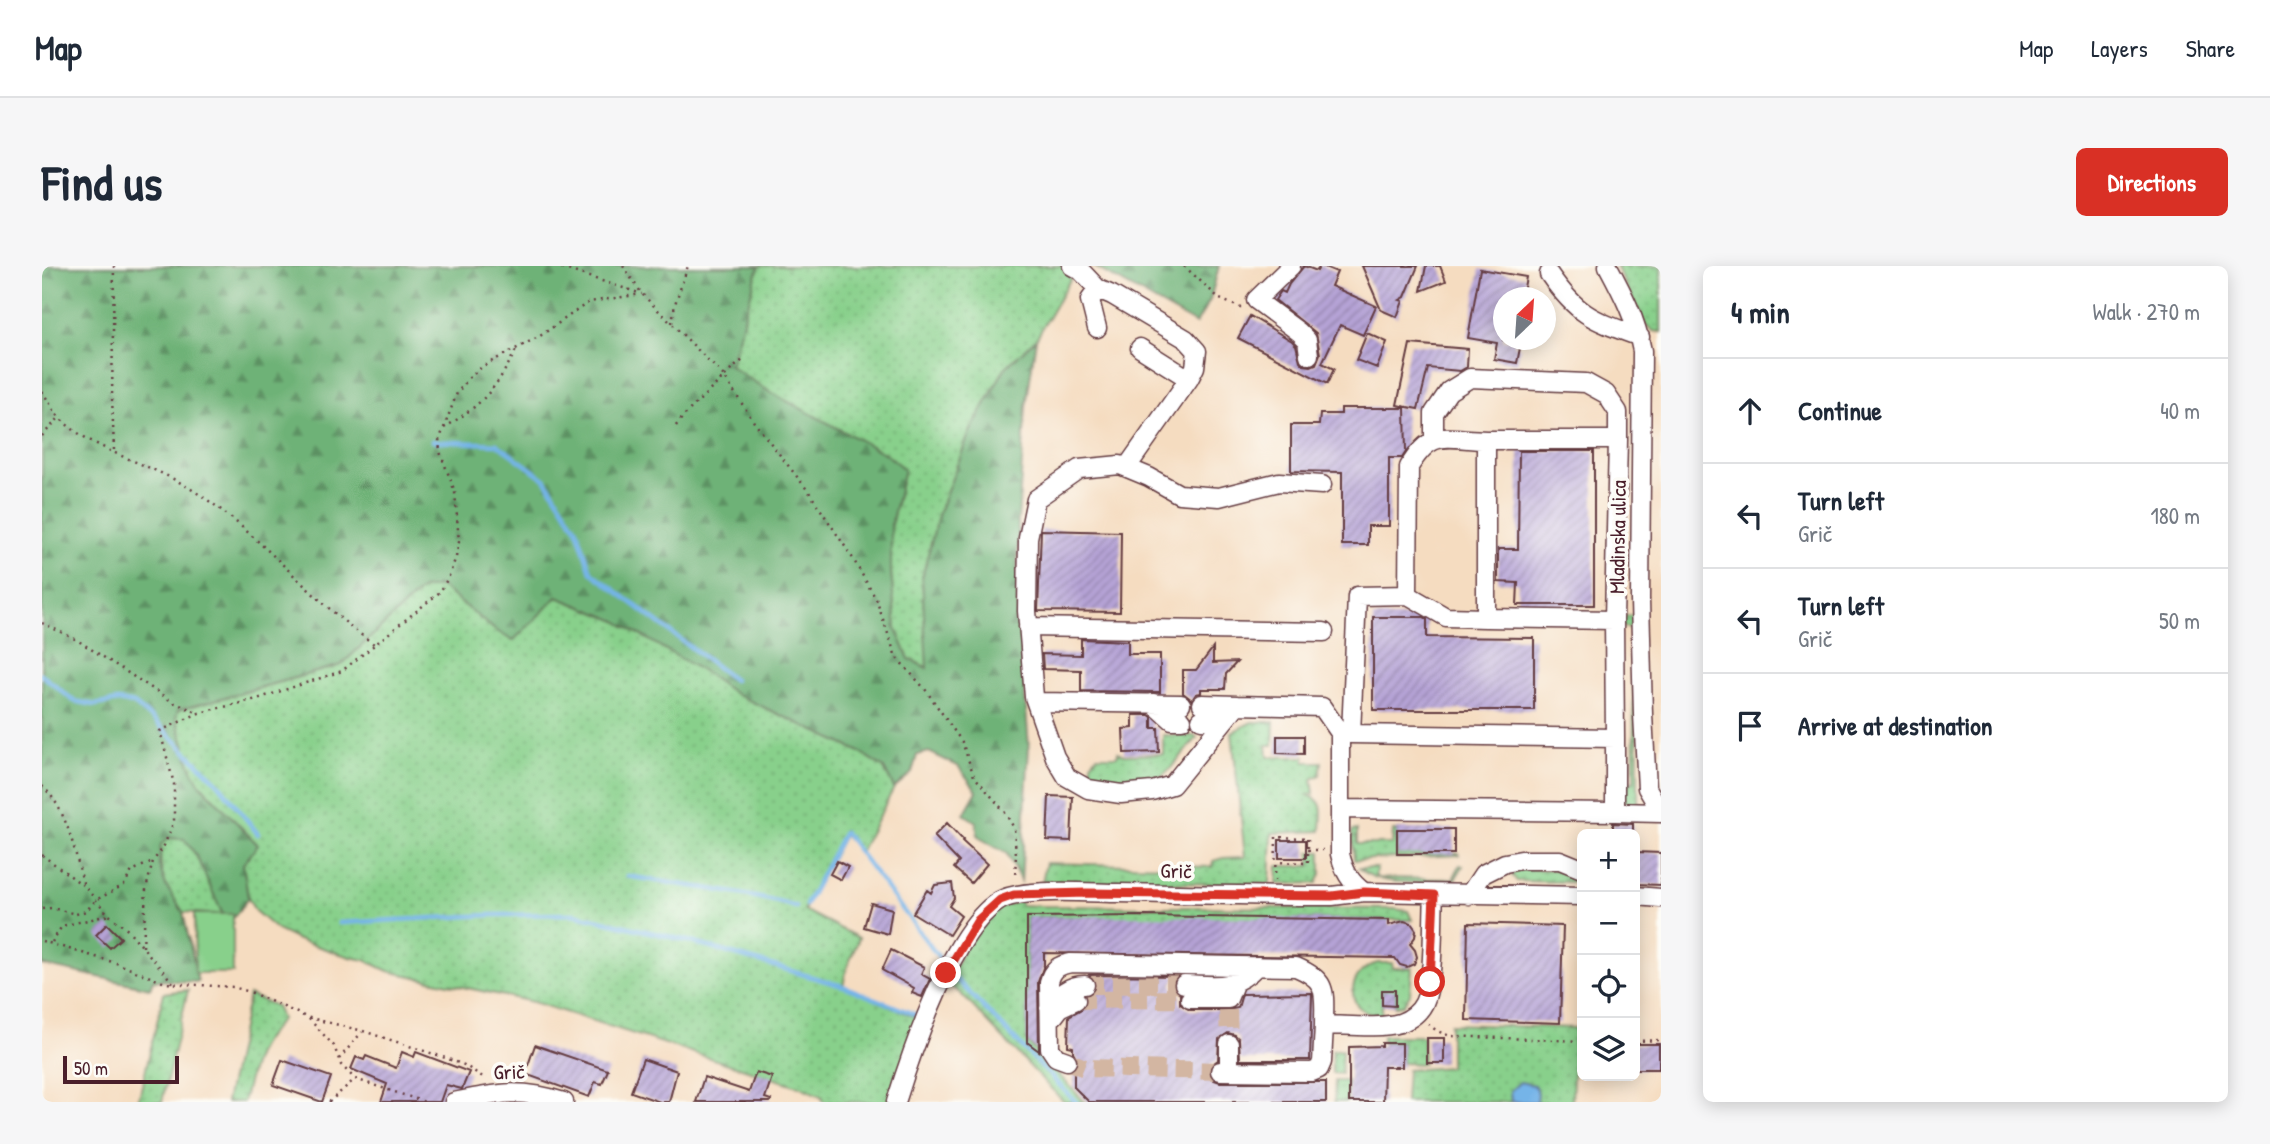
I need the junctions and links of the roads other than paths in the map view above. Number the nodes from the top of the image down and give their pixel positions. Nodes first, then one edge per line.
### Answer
1 (1072, 266) edge
2 (1291, 266) edge
3 (1608, 266) edge
4 (1549, 274) dead end
5 (1098, 289) junction
6 (1097, 328) dead end
7 (1640, 337) junction
8 (1140, 348) dead end
9 (1309, 355) dead end
10 (1189, 379) junction
11 (1434, 438) junction
12 (1486, 440) junction
13 (1618, 440) junction
14 (1127, 467) junction
15 (1322, 485) dead end
16 (1408, 595) junction
17 (1486, 618) junction
18 (1614, 621) junction
19 (1028, 627) junction
20 (1324, 632) dead end
21 (1036, 702) junction
22 (1237, 705) junction
23 (1181, 712) dead end
24 (1224, 721) junction
25 (1345, 734) junction
26 (1615, 738) junction
27 (1340, 809) junction
28 (1615, 812) junction
29 (1661, 813) edge
30 (1577, 867) edge
31 (1364, 892) junction
32 (1434, 895) junction
33 (1469, 895) junction
34 (1577, 895) edge
35 (1640, 897) edge
36 (1661, 898) edge
37 (1257, 966) junction
38 (1187, 992) tunnel mouth
39 (1049, 1008) junction
40 (1324, 1025) junction
41 (1048, 1029) junction
42 (1229, 1044) tunnel mouth
43 (1067, 1061) tunnel mouth
44 (454, 1102) edge
45 (564, 1102) edge
46 (896, 1102) edge

1 - 5 street
2 - 9 street
3 - 7 street, Mladinska ulica
4 - 7 street
5 - 6 street
5 - 10 street
7 - 29 street, Mladinska ulica
8 - 10 street
10 - 14 street
11 - 12 street
11 - 13 street
11 - 16 street
12 - 13 street
12 - 17 street
13 - 18 street
14 - 15 street
14 - 19 street
16 - 17 street
16 - 25 street
17 - 18 street
18 - 26 street
19 - 20 street
19 - 21 street
21 - 23 street
21 - 24 street
22 - 24 street
22 - 24 street
22 - 25 street
25 - 26 street
25 - 27 street
26 - 28 street
27 - 28 street
27 - 31 street
28 - 29 street
30 - 33 street
31 - 32 street, Grič
31 - 46 street, Grič
32 - 33 street, Grič
32 - 40 street
33 - 34 street, Grič
35 - 36 street
37 - 38 street
37 - 39 street
37 - 40 street
39 - 41 street
39 - 41 street
40 - 42 street
41 - 43 street
44 - 45 street, Grič

